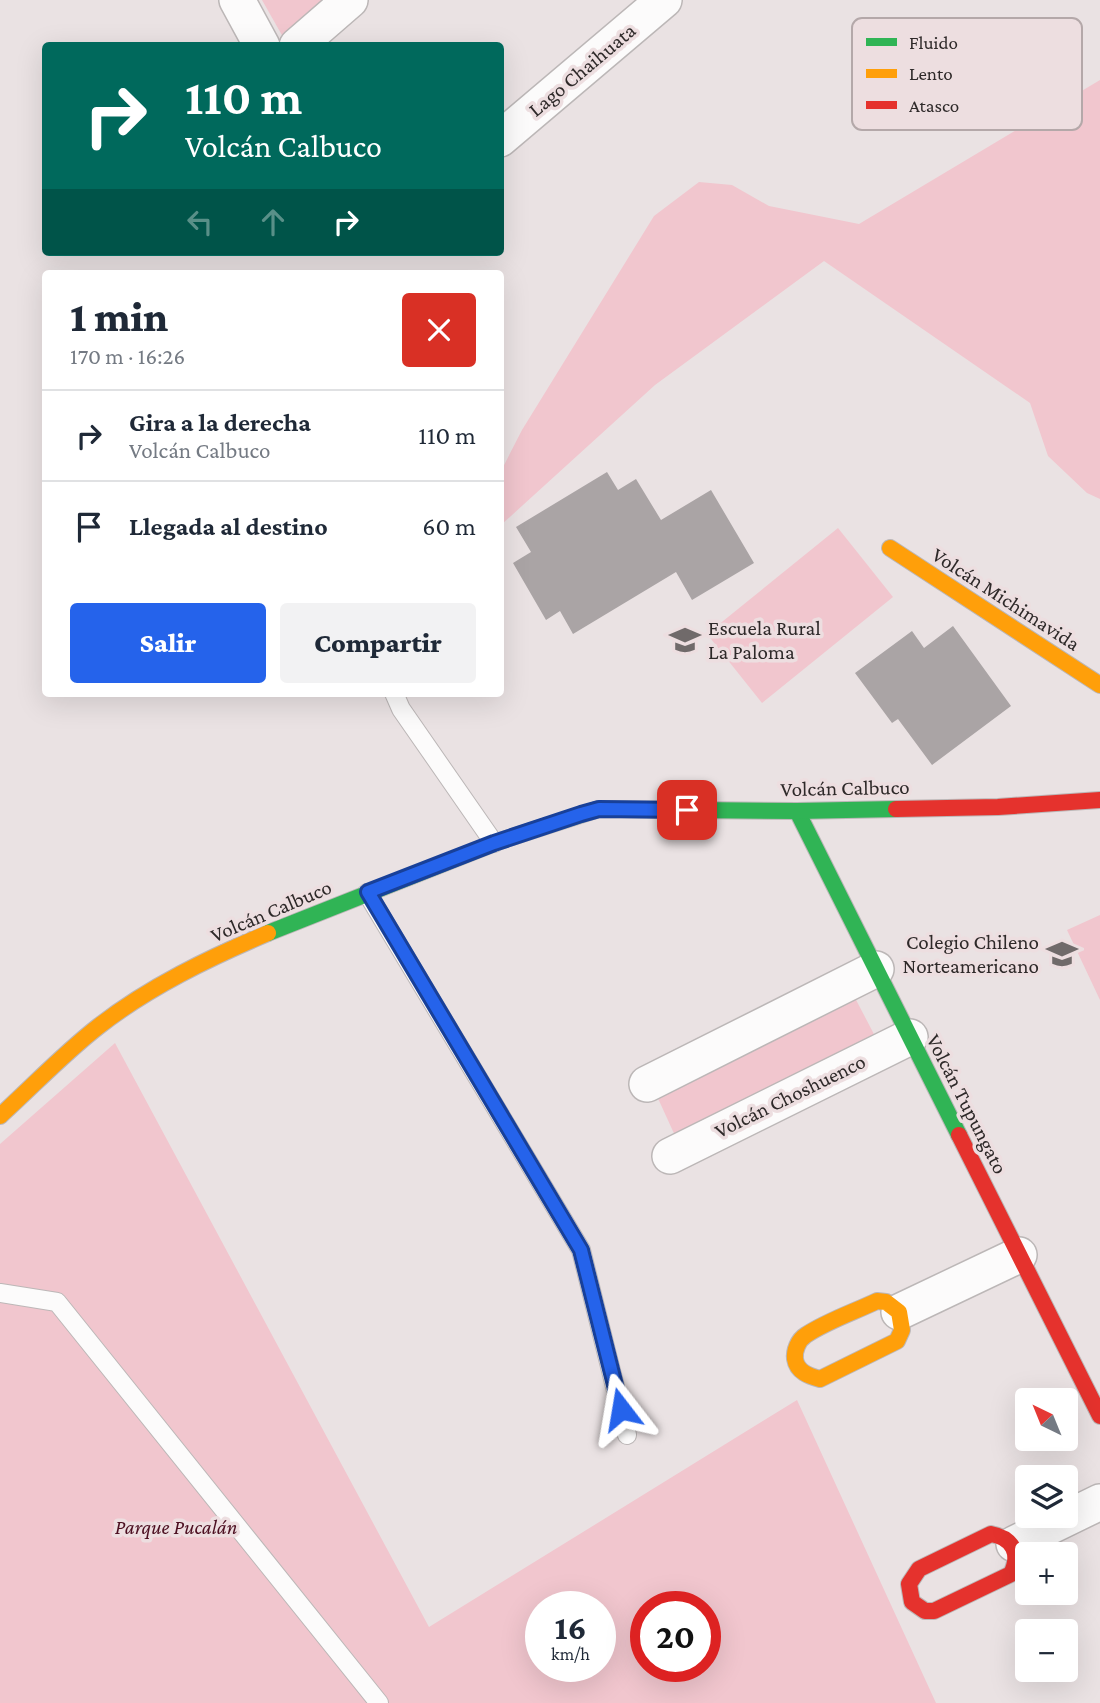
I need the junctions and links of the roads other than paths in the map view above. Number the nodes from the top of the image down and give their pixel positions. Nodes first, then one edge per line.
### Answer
1 (237, 0) edge
2 (350, 0) edge
3 (664, 0) edge
4 (260, 42) edge
5 (302, 42) edge
6 (504, 136) edge
7 (890, 548) dead end
8 (1100, 684) edge
9 (396, 697) edge
10 (1100, 800) edge
11 (797, 811) junction
12 (494, 843) junction
13 (368, 892) junction
14 (876, 970) junction
15 (910, 1037) junction
16 (647, 1084) dead end
17 (0, 1116) edge
18 (670, 1156) dead end
19 (1019, 1255) junction
20 (0, 1293) edge
21 (900, 1312) junction
22 (1100, 1416) edge
23 (627, 1435) dead end
24 (1100, 1502) edge
25 (1014, 1544) junction
26 (379, 1703) edge

1 - 4 street
2 - 5 street
3 - 6 street, Lago Chaihuata
7 - 8 street, Volcán Michimavida
9 - 12 lane
10 - 11 street, Volcán Calbuco
11 - 12 street, Volcán Calbuco
11 - 14 street, Volcán Tupungato
12 - 13 street, Volcán Calbuco
13 - 17 street, Volcán Calbuco
13 - 23 lane
14 - 15 street, Volcán Tupungato
14 - 16 street
15 - 18 street, Volcán Choshuenco
15 - 19 street, Volcán Tupungato
19 - 21 street
19 - 22 street, Volcán Tupungato
20 - 26 lane
21 - 21 street
24 - 25 street
25 - 25 street

